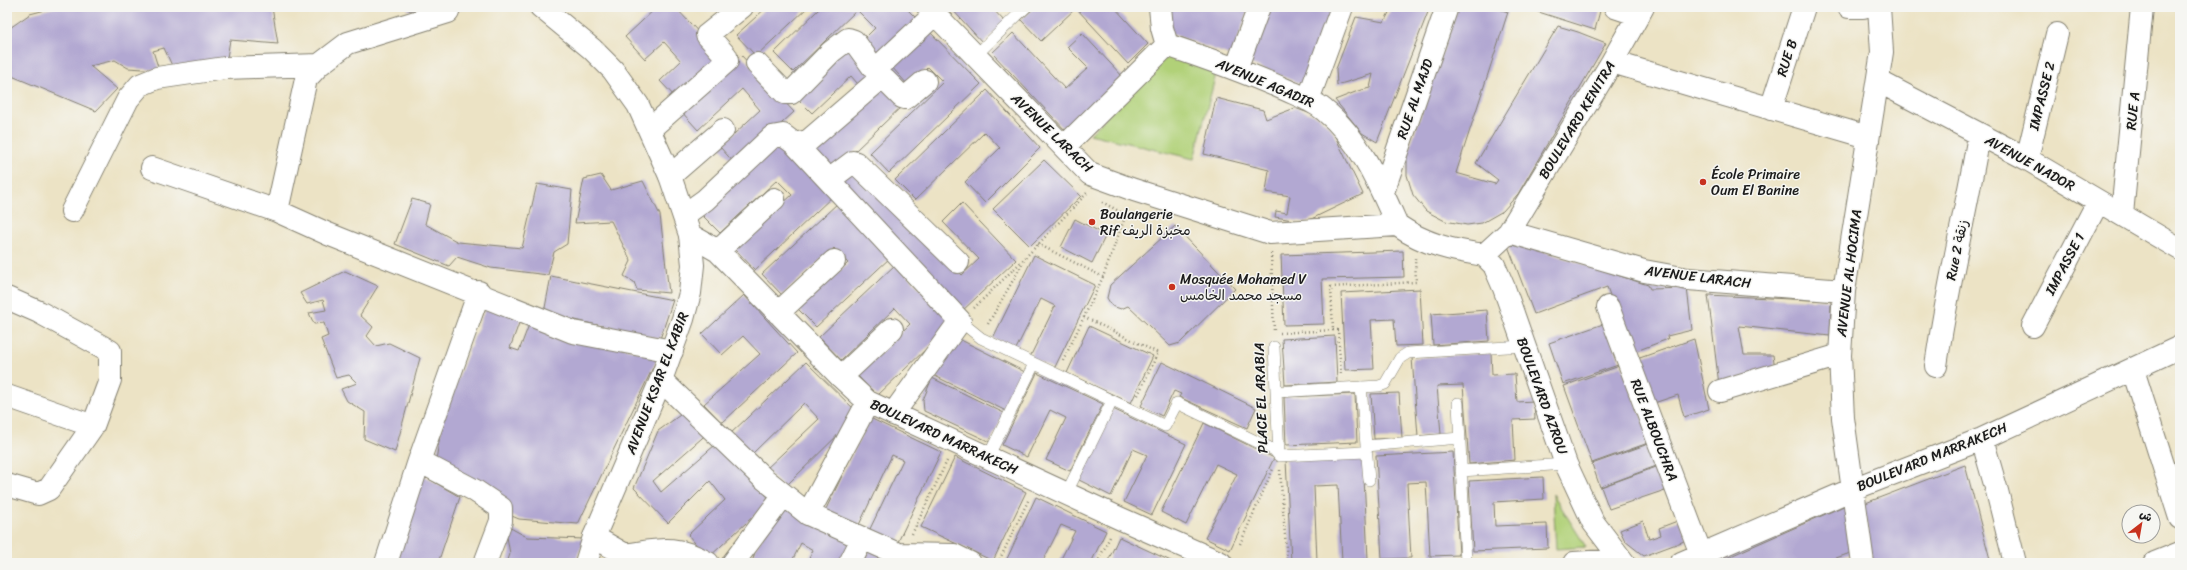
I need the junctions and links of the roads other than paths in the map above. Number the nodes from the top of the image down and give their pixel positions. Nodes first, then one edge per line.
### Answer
1 (541, 7) edge
2 (742, 7) edge
3 (1026, 7) edge
4 (1160, 7) edge
5 (1259, 7) edge
6 (1342, 7) edge
7 (1447, 7) edge
8 (1615, 7) edge
9 (1804, 7) edge
10 (1849, 7) edge
11 (1863, 7) edge
12 (1879, 7) edge
13 (2142, 7) edge
14 (931, 11) edge
15 (1641, 11) edge
16 (448, 12) dead end
17 (2057, 34) dead end
18 (1167, 44) junction
19 (975, 56) junction
20 (1612, 62) junction
21 (757, 64) dead end
22 (319, 65) junction
23 (1236, 69) junction
24 (879, 75) junction
25 (925, 81) dead end
26 (1878, 81) junction
27 (1308, 100) junction
28 (1771, 109) junction
29 (650, 129) junction
30 (723, 130) dead end
31 (1978, 135) junction
32 (1868, 137) junction
33 (795, 144) junction
34 (1064, 147) junction
35 (2026, 159) junction
36 (152, 168) dead end
37 (670, 176) junction
38 (829, 180) junction
39 (1383, 192) junction
40 (774, 199) dead end
41 (2098, 202) junction
42 (72, 211) dead end
43 (277, 211) junction
44 (2122, 214) junction
45 (687, 225) junction
46 (1405, 231) junction
47 (1509, 232) junction
48 (2180, 249) edge
49 (718, 251) junction
50 (1484, 255) junction
51 (834, 261) dead end
52 (958, 262) dead end
53 (1844, 291) junction
54 (479, 292) junction
55 (7, 298) edge
56 (1608, 307) dead end
57 (778, 313) junction
58 (960, 321) junction
59 (2033, 326) dead end
60 (892, 329) dead end
61 (1524, 346) junction
62 (1274, 347) dead end
63 (2180, 347) edge
64 (672, 351) junction
65 (1840, 355) junction
66 (1034, 364) junction
67 (1936, 366) dead end
68 (2133, 370) junction
69 (841, 377) junction
70 (661, 380) junction
71 (1361, 387) junction
72 (1720, 391) dead end
73 (1276, 392) junction
74 (7, 396) edge
75 (1112, 401) junction
76 (868, 402) junction
77 (1458, 403) dead end
78 (893, 414) junction
79 (93, 426) junction
80 (1460, 438) junction
81 (1982, 439) junction
82 (1366, 449) junction
83 (1279, 456) junction
84 (988, 457) junction
85 (419, 461) junction
86 (1566, 464) junction
87 (1461, 471) junction
88 (2174, 479) edge
89 (1368, 480) dead end
90 (7, 485) edge
91 (1853, 489) junction
92 (1066, 494) junction
93 (783, 496) junction
94 (808, 514) junction
95 (2180, 518) edge
96 (594, 537) junction
97 (862, 539) junction
98 (2180, 553) edge
99 (1701, 554) junction
100 (631, 559) edge
101 (958, 560) edge
102 (1622, 562) edge
103 (1859, 562) edge
104 (386, 563) edge
105 (484, 563) edge
106 (586, 563) edge
107 (708, 563) edge
108 (733, 563) edge
109 (850, 563) edge
110 (1221, 563) edge
111 (1466, 563) edge
112 (1574, 563) edge
113 (1681, 563) edge
114 (2015, 563) edge
115 (2155, 563) edge

1 - 29 street, AVENUE KSAR EL KABIR
2 - 29 street
3 - 19 lane
4 - 18 street
5 - 23 street
6 - 27 street
7 - 39 street, RUE AL MAJD
8 - 15 street
9 - 28 street, RUE B
10 - 11 street
12 - 26 street, AVENUE AL HOCIMA
13 - 44 street, RUE A
14 - 19 street, AVENUE LARACH
14 - 24 street
15 - 20 street, BOULEVARD KENITRA
16 - 22 street
17 - 35 street, IMPASSE 2
18 - 23 street, AVENUE AGADIR
18 - 34 street
19 - 34 street, AVENUE LARACH
20 - 28 street
20 - 47 street, BOULEVARD KENITRA
21 - 24 street
22 - 42 street
22 - 43 street
23 - 27 street, AVENUE AGADIR
24 - 25 street
24 - 33 street
26 - 31 street, AVENUE NADOR
26 - 32 street, AVENUE AL HOCIMA
27 - 39 street, AVENUE AGADIR
28 - 32 street
29 - 37 street, AVENUE KSAR EL KABIR
30 - 37 street
31 - 35 street, AVENUE NADOR
31 - 67 street, Rue 2 زنقة
32 - 53 street, AVENUE AL HOCIMA
33 - 38 street
33 - 45 street
34 - 46 street, AVENUE LARACH
35 - 41 street, AVENUE NADOR
36 - 43 street
37 - 45 street, AVENUE KSAR EL KABIR
38 - 52 street
38 - 58 street
39 - 46 street, AVENUE AGADIR
40 - 49 street
41 - 44 street, AVENUE NADOR
41 - 59 street, IMPASSE 1
43 - 54 street
44 - 48 street, AVENUE NADOR
45 - 49 street, BOULEVARD MARRAKECH
45 - 64 street, AVENUE KSAR EL KABIR
46 - 50 street, AVENUE LARACH
47 - 50 street
47 - 53 street, AVENUE LARACH
49 - 57 street, BOULEVARD MARRAKECH
50 - 61 street, BOULEVARD AZROU
51 - 57 street
53 - 65 street, AVENUE AL HOCIMA
54 - 64 street
54 - 85 street
55 - 79 street
56 - 99 street, RUE ALBOUCHRA
57 - 69 street, BOULEVARD MARRAKECH
58 - 66 lane
58 - 78 street
60 - 69 street
61 - 71 lane
61 - 86 street, BOULEVARD AZROU
62 - 73 lane, PLACE EL ARABIA
63 - 68 street, BOULEVARD MARRAKECH
64 - 70 street, AVENUE KSAR EL KABIR
65 - 72 street
65 - 91 street, AVENUE AL HOCIMA
66 - 75 lane
66 - 84 lane
68 - 81 street, BOULEVARD MARRAKECH
68 - 88 street
69 - 76 street, BOULEVARD MARRAKECH
70 - 93 street
70 - 96 street, AVENUE KSAR EL KABIR
71 - 73 lane
71 - 82 lane
73 - 83 lane, PLACE EL ARABIA
74 - 79 street
75 - 83 lane
75 - 92 lane
76 - 78 street, BOULEVARD MARRAKECH
76 - 94 street
77 - 80 lane
78 - 84 street, BOULEVARD MARRAKECH
79 - 90 street
80 - 82 lane
80 - 87 lane
81 - 91 street, BOULEVARD MARRAKECH
81 - 114 street
82 - 83 lane
82 - 89 lane
84 - 92 street, BOULEVARD MARRAKECH
85 - 104 street
85 - 105 street
86 - 87 lane
86 - 102 street, BOULEVARD AZROU
87 - 111 lane
88 - 95 street
91 - 99 street, BOULEVARD MARRAKECH
91 - 103 street, AVENUE AL HOCIMA
92 - 110 street, BOULEVARD MARRAKECH
93 - 94 street
93 - 108 street
94 - 97 street
96 - 100 street
96 - 106 street, AVENUE KSAR EL KABIR
97 - 101 street
97 - 109 street
98 - 115 street
99 - 113 street, BOULEVARD MARRAKECH
100 - 107 street
102 - 112 street

